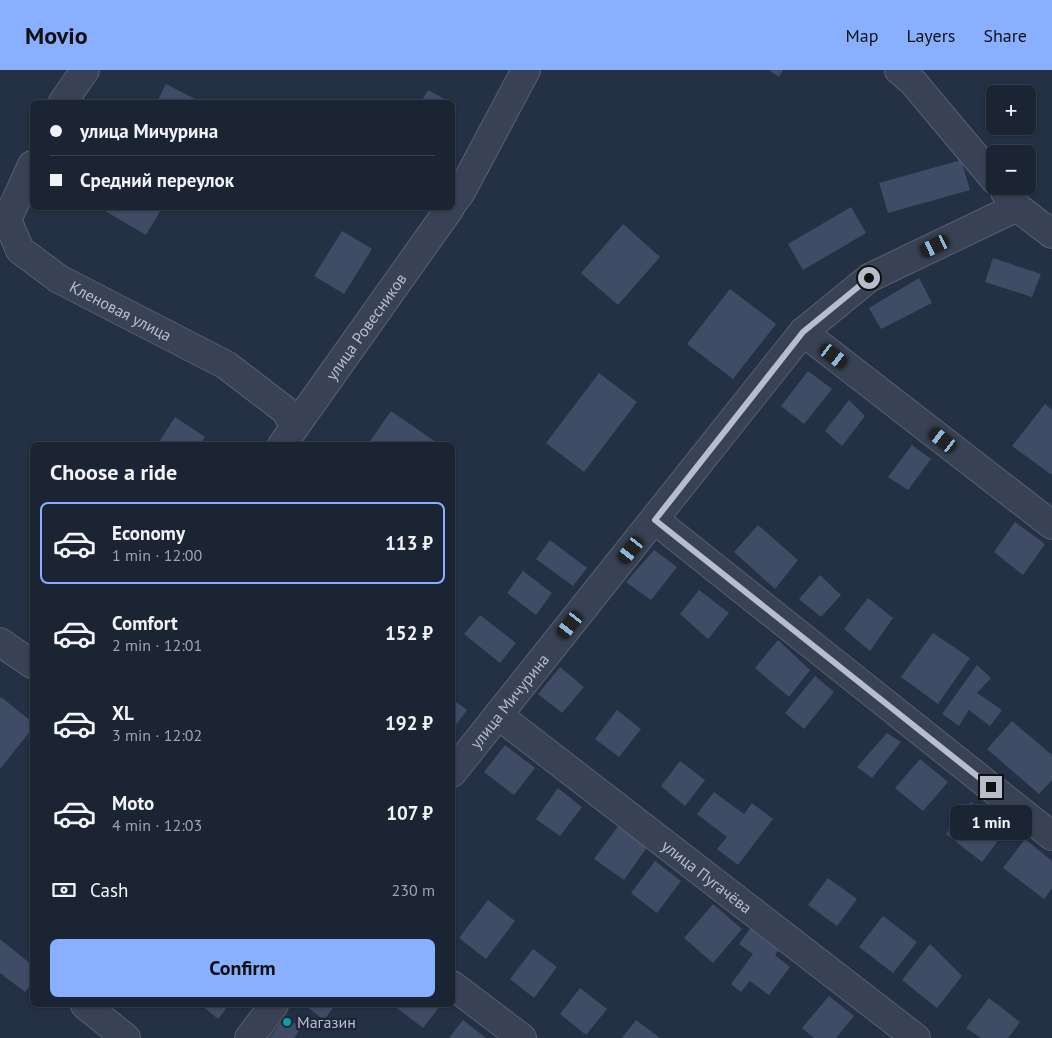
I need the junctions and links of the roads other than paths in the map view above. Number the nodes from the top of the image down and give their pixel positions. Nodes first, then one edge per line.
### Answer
1 (85, 70) edge
2 (526, 70) edge
3 (899, 70) edge
4 (64, 100) edge
5 (30, 169) edge
6 (986, 169) edge
7 (1009, 196) edge
8 (455, 200) edge
9 (449, 210) edge
10 (1052, 234) edge
11 (803, 332) junction
12 (288, 436) edge
13 (655, 520) junction
14 (1052, 524) edge
15 (0, 642) edge
16 (30, 663) edge
17 (498, 715) junction
18 (455, 769) edge
19 (1052, 836) edge
20 (455, 987) edge
21 (87, 1007) edge
22 (272, 1007) edge
23 (126, 1038) edge
24 (249, 1038) edge
25 (522, 1038) edge
26 (916, 1038) edge

1 - 4 street
2 - 8 street
3 - 6 street
5 - 12 street, Кленовая улица
7 - 10 street
7 - 11 street, улица Мичурина
9 - 12 street, улица Ровесников
11 - 13 street, улица Мичурина
11 - 14 street
13 - 17 street, улица Мичурина
13 - 19 street
15 - 16 street
17 - 18 street, улица Мичурина
17 - 26 street, улица Пугачёва
20 - 25 street
21 - 23 street
22 - 24 street

